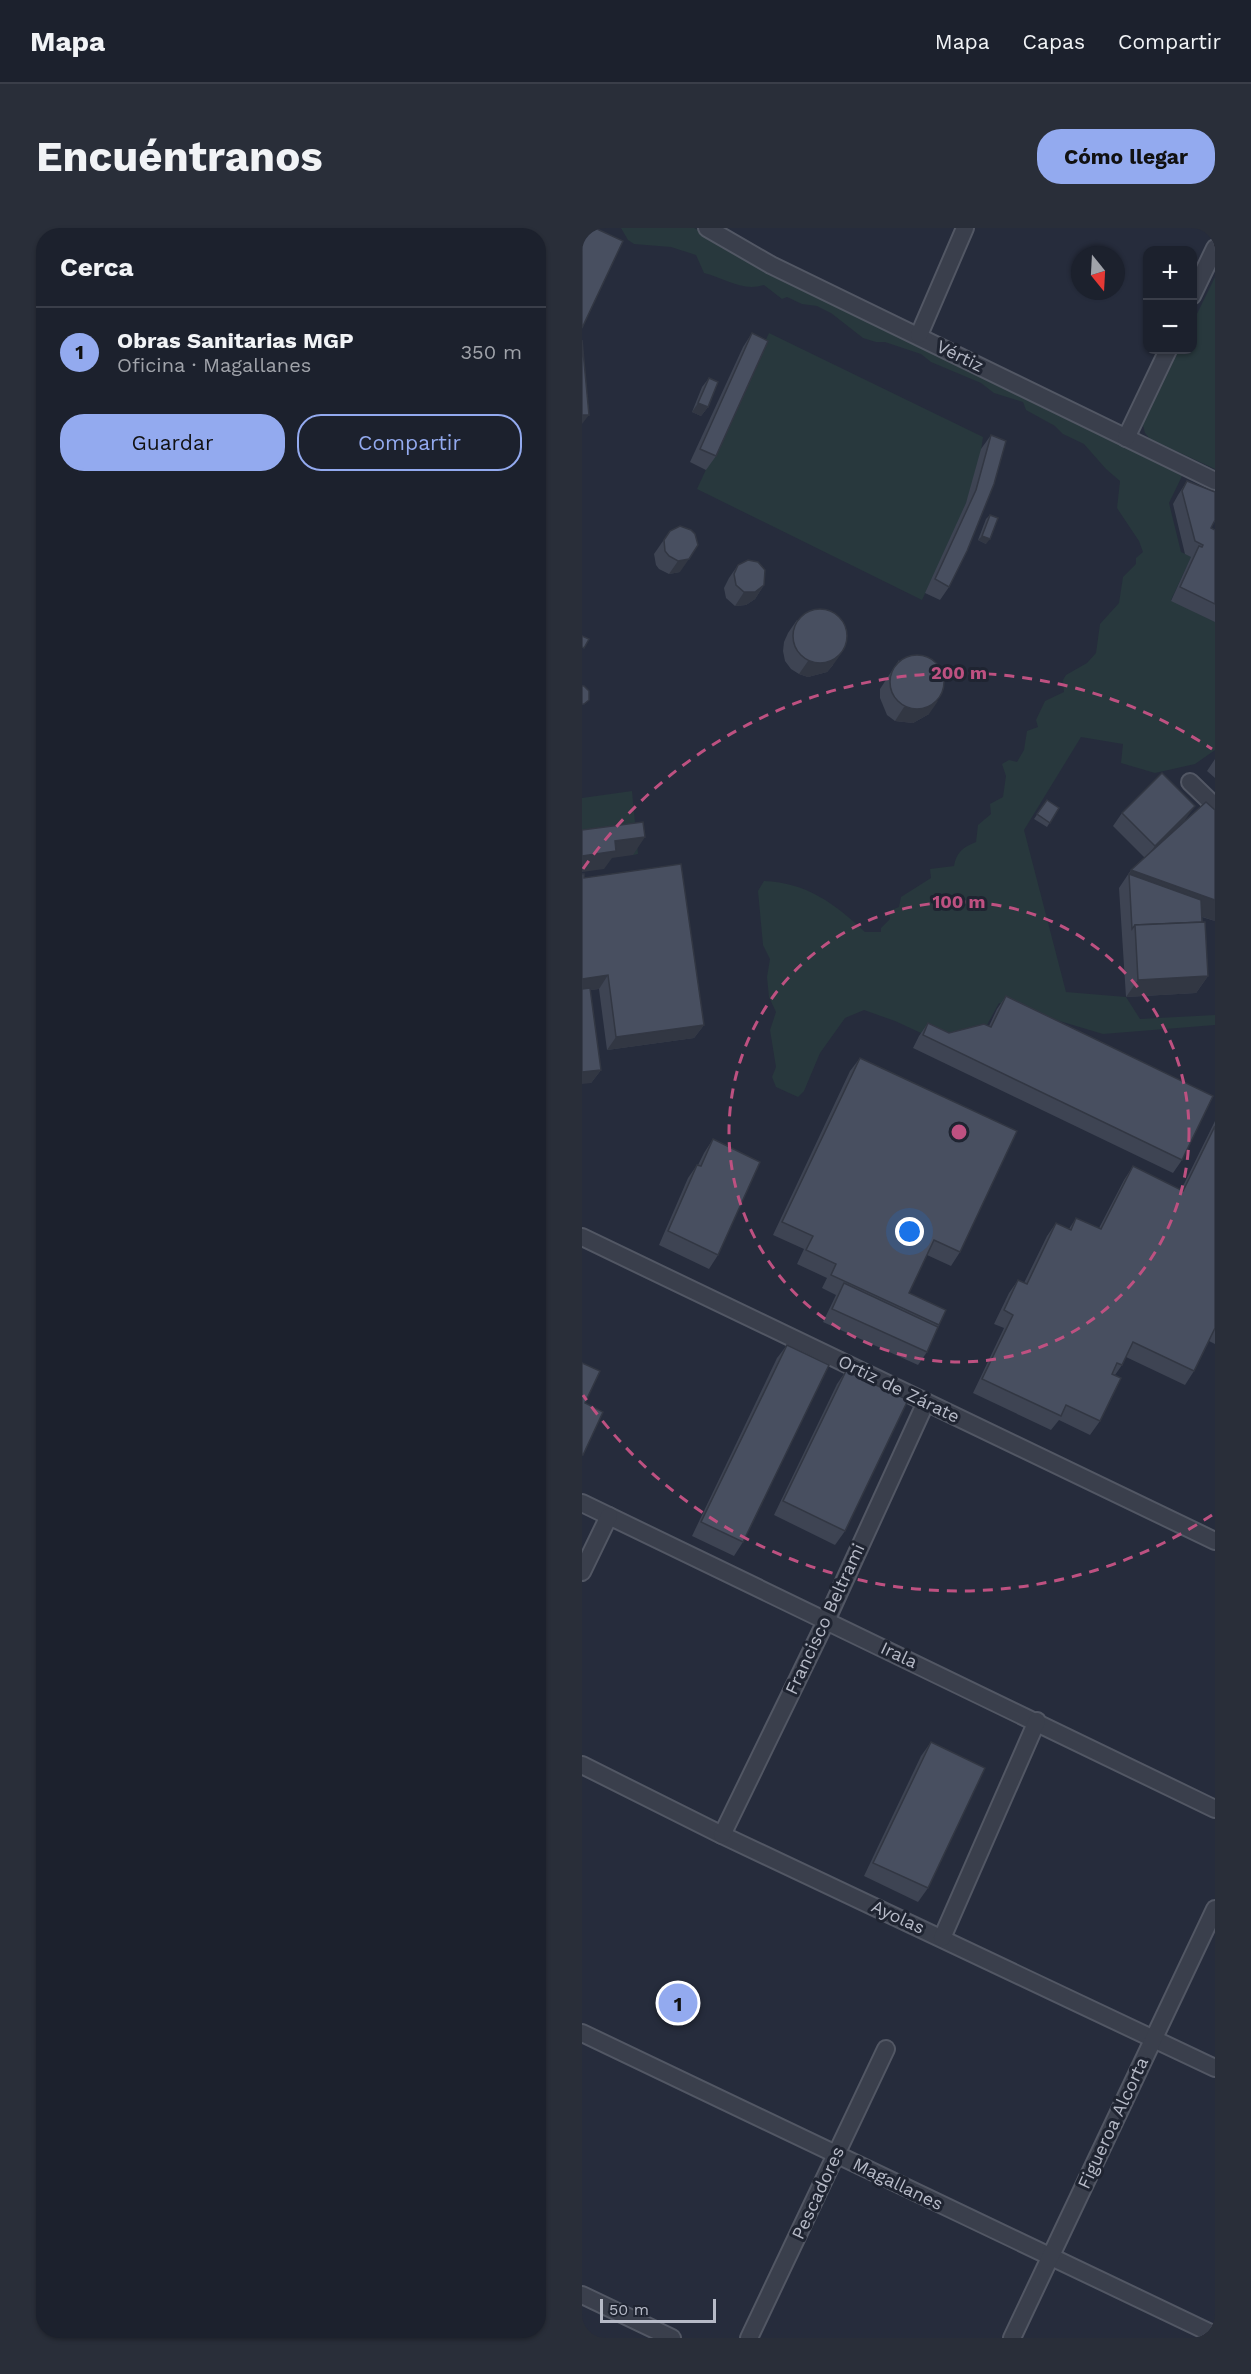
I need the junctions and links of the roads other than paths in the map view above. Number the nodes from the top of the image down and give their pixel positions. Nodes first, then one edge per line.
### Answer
1 (707, 228) edge
2 (964, 228) edge
3 (1215, 248) edge
4 (1197, 286) edge
5 (919, 335) junction
6 (1166, 354) edge
7 (1126, 438) junction
8 (1215, 481) edge
9 (1190, 782) dead end
10 (1215, 806) edge
11 (582, 1238) edge
12 (926, 1402) junction
13 (582, 1503) edge
14 (609, 1516) junction
15 (1215, 1541) edge
16 (582, 1572) edge
17 (826, 1621) junction
18 (1037, 1721) junction
19 (582, 1765) edge
20 (1215, 1809) edge
21 (722, 1834) junction
22 (1215, 1909) edge
23 (942, 1938) junction
24 (582, 2033) edge
25 (1154, 2038) junction
26 (886, 2049) dead end
27 (1215, 2068) edge
28 (836, 2154) junction
29 (1051, 2257) junction
30 (582, 2295) edge
31 (1215, 2335) edge
32 (672, 2338) edge
33 (749, 2338) edge
34 (1012, 2338) edge

1 - 5 street, Vértiz
2 - 5 street
3 - 4 street
5 - 7 street, Vértiz
6 - 7 street
7 - 8 street, Vértiz
9 - 10 street
11 - 12 street, Ortiz de Zárate
12 - 15 street, Ortiz de Zárate
12 - 17 street, Francisco Beltrami
13 - 14 street, Irala
14 - 16 street
14 - 17 street, Irala
17 - 18 street, Irala
17 - 21 street, Francisco Beltrami
18 - 20 street, Irala
18 - 23 street
19 - 21 street, Ayolas
21 - 23 street, Ayolas
22 - 25 street, Figueroa Alcorta
23 - 25 street, Ayolas
24 - 28 street, Magallanes
25 - 27 street, Ayolas
25 - 29 street, Figueroa Alcorta
26 - 28 street, Pescadores
28 - 29 street, Magallanes
28 - 33 street, Pescadores
29 - 31 street, Magallanes
29 - 34 street, Figueroa Alcorta
30 - 32 street

